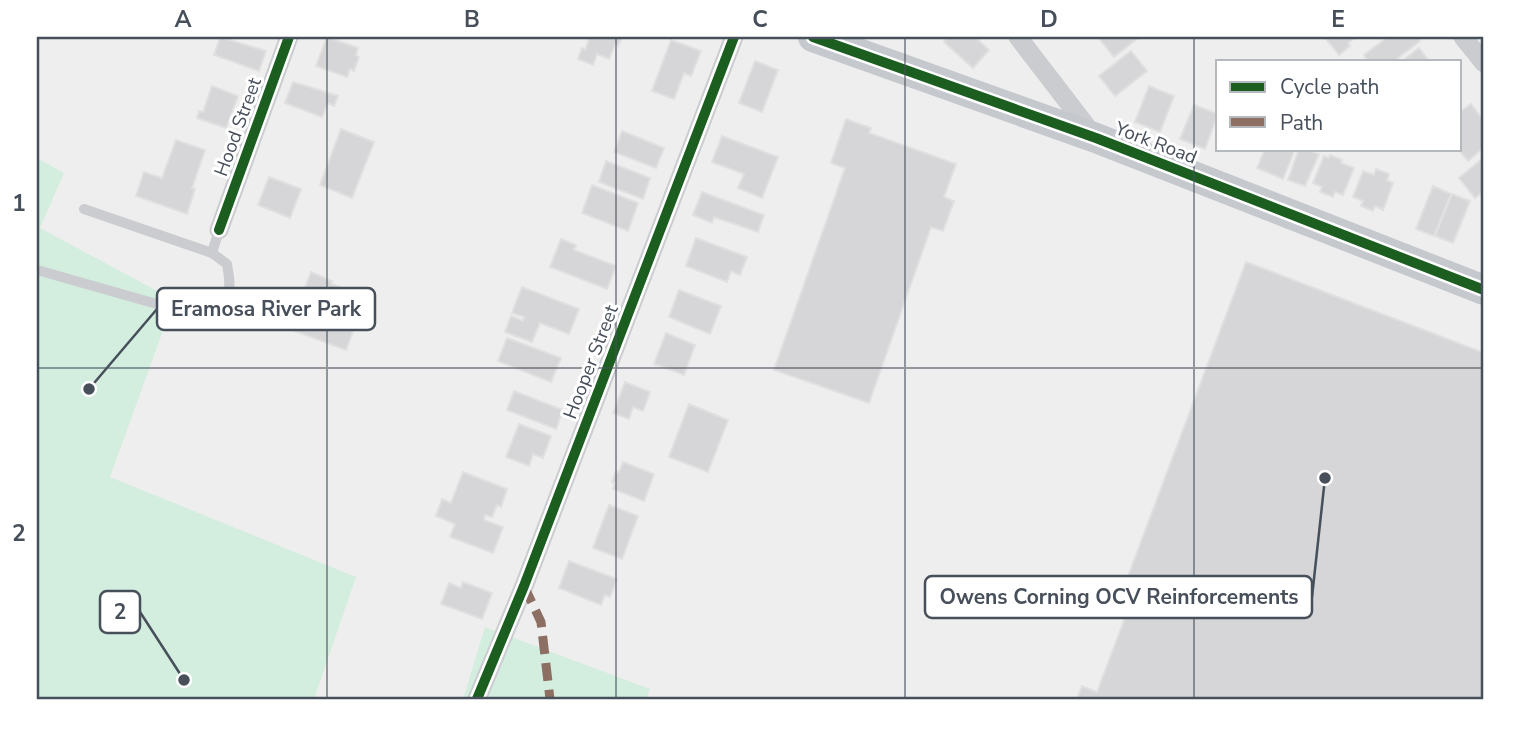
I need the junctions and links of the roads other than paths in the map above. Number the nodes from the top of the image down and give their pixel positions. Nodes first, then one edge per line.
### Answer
1 (289, 37) edge
2 (734, 37) edge
3 (813, 37) edge
4 (1018, 37) edge
5 (1463, 37) edge
6 (1484, 63) edge
7 (1096, 138) junction
8 (84, 209) dead end
9 (219, 230) joint
10 (212, 253) junction
11 (37, 270) edge
12 (1484, 290) edge
13 (477, 699) edge

1 - 9 street, Hood Street
2 - 13 street, Hooper Street
3 - 7 main road, York Road
4 - 7 street
5 - 6 street
7 - 12 main road, York Road
8 - 10 lane
9 - 10 lane
10 - 11 lane

